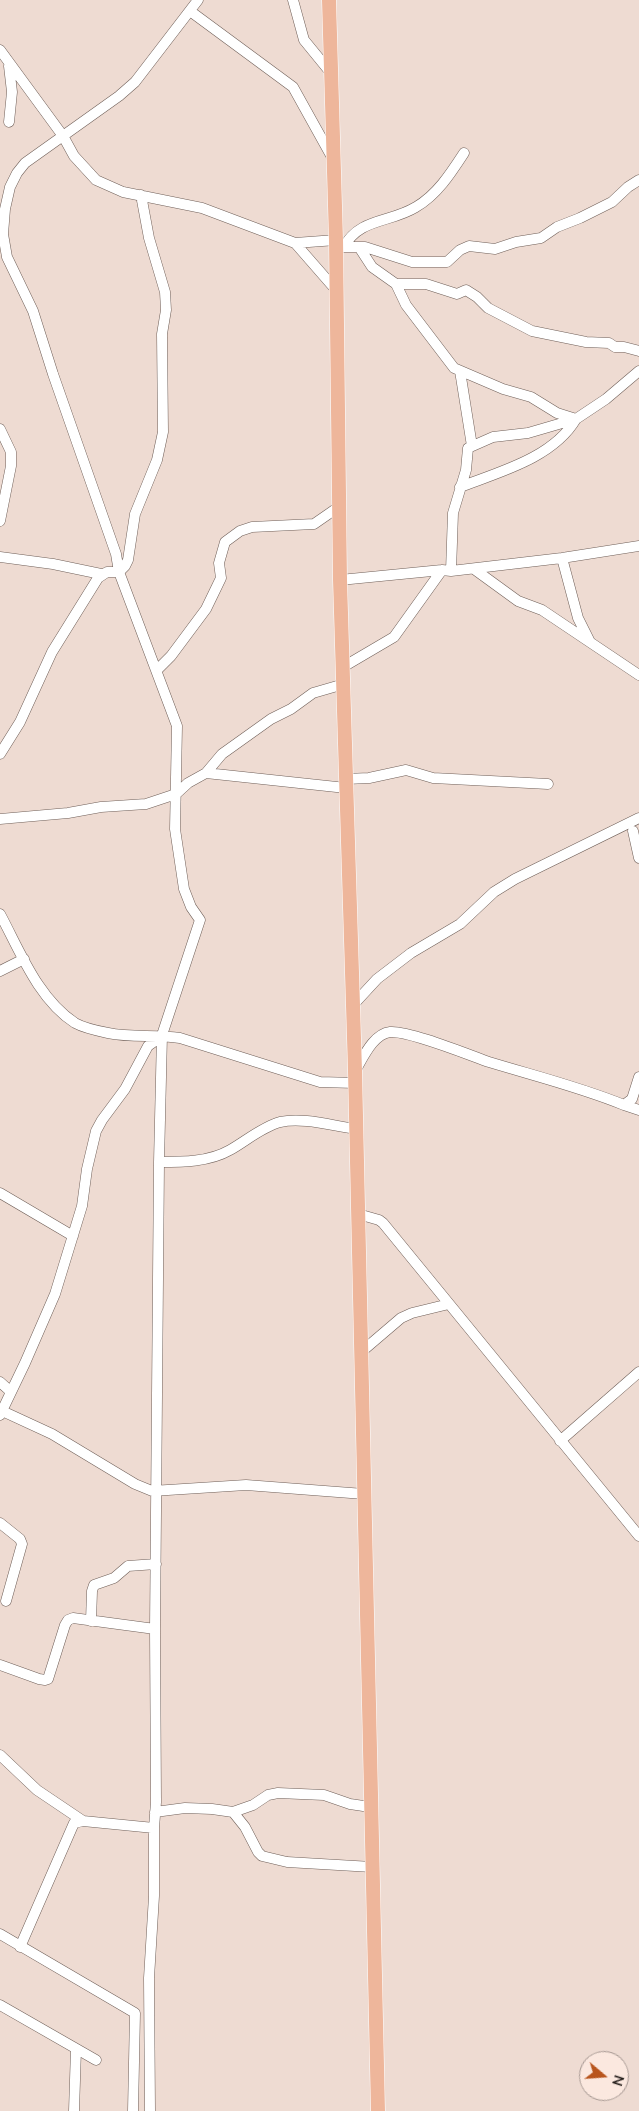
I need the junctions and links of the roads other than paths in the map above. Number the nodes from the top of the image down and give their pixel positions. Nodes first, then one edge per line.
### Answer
1 (293, 0) edge
2 (329, 0) edge
3 (192, 5) edge
4 (0, 50) edge
5 (8, 61) junction
6 (331, 73) junction
7 (9, 122) dead end
8 (63, 136) junction
9 (464, 153) dead end
10 (333, 159) junction
11 (639, 180) edge
12 (141, 195) junction
13 (295, 243) junction
14 (338, 244) junction
15 (359, 247) junction
16 (396, 284) junction
17 (336, 290) junction
18 (639, 351) edge
19 (460, 371) junction
20 (639, 371) edge
21 (576, 419) junction
22 (0, 429) edge
23 (472, 446) junction
24 (460, 487) junction
25 (340, 506) junction
26 (0, 520) edge
27 (639, 546) edge
28 (0, 558) edge
29 (562, 558) junction
30 (474, 568) junction
31 (446, 571) junction
32 (119, 572) junction
33 (101, 574) junction
34 (340, 580) junction
35 (593, 646) junction
36 (343, 666) junction
37 (157, 670) junction
38 (639, 675) edge
39 (344, 684) junction
40 (0, 754) edge
41 (206, 773) junction
42 (346, 784) junction
43 (548, 784) dead end
44 (176, 794) junction
45 (639, 818) edge
46 (0, 819) edge
47 (632, 831) edge
48 (639, 858) edge
49 (0, 914) edge
50 (24, 959) junction
51 (0, 971) edge
52 (353, 1005) junction
53 (162, 1035) junction
54 (355, 1077) junction
55 (639, 1077) edge
56 (624, 1105) junction
57 (639, 1110) edge
58 (356, 1129) junction
59 (159, 1162) junction
60 (0, 1193) edge
61 (358, 1214) junction
62 (73, 1236) junction
63 (449, 1304) junction
64 (360, 1353) junction
65 (639, 1372) edge
66 (0, 1382) edge
67 (10, 1391) junction
68 (1, 1412) edge
69 (560, 1441) junction
70 (156, 1490) junction
71 (364, 1494) junction
72 (0, 1523) edge
73 (639, 1536) edge
74 (156, 1564) junction
75 (6, 1601) dead end
76 (91, 1620) junction
77 (155, 1629) junction
78 (0, 1665) edge
79 (0, 1755) edge
80 (370, 1807) junction
81 (155, 1812) junction
82 (233, 1812) junction
83 (83, 1820) junction
84 (154, 1828) junction
85 (372, 1867) junction
86 (0, 1934) edge
87 (20, 1947) junction
88 (0, 2005) edge
89 (150, 2012) junction
90 (135, 2013) junction
91 (76, 2049) junction
92 (96, 2060) dead end
93 (74, 2111) edge
94 (133, 2111) edge
95 (150, 2111) edge
96 (378, 2111) edge

1 - 6 street
2 - 6 main road
3 - 8 street
3 - 10 street
4 - 5 street
5 - 7 street
5 - 8 street
6 - 10 main road
8 - 12 street
8 - 32 street
9 - 14 street
10 - 14 main road
11 - 15 street
12 - 13 street
12 - 32 street
13 - 14 street
13 - 17 street
14 - 15 street
14 - 17 main road
15 - 16 street
16 - 18 street
16 - 19 street
17 - 25 main road
19 - 21 street
19 - 23 street
20 - 21 street
21 - 23 street
21 - 24 street
22 - 26 street
23 - 24 street
24 - 31 street
25 - 34 main road
25 - 37 street
27 - 29 street
28 - 33 street
29 - 30 street
29 - 35 street
30 - 31 street
30 - 35 street
31 - 34 street
31 - 36 street
32 - 33 street
32 - 37 street
33 - 40 street
34 - 36 main road
35 - 38 street
36 - 39 main road
37 - 44 street
39 - 41 street
39 - 42 main road
41 - 42 street
41 - 44 street
42 - 43 street
42 - 52 main road
44 - 46 street
44 - 53 street
45 - 47 street
47 - 48 street
47 - 52 street
49 - 50 street
50 - 51 street
50 - 53 street
52 - 54 main road
53 - 54 street
53 - 59 street
53 - 62 street
54 - 56 street
54 - 58 main road
55 - 56 street
56 - 57 street
58 - 59 street
58 - 61 main road
59 - 70 street
60 - 62 street
61 - 63 street
61 - 64 main road
62 - 67 street
63 - 64 street
63 - 69 street
64 - 71 main road
65 - 69 street
66 - 67 street
67 - 68 street
68 - 70 street
69 - 73 street
70 - 71 street
70 - 74 street
71 - 80 main road
72 - 75 street
74 - 76 street
74 - 77 street
76 - 77 street
76 - 78 street
77 - 81 street
79 - 83 street
80 - 82 street
80 - 85 main road
81 - 82 street
81 - 84 street
82 - 85 street
83 - 84 street
83 - 87 street
84 - 89 street
85 - 96 main road
86 - 87 street
87 - 90 street
88 - 91 street
89 - 90 street
89 - 95 street
90 - 94 street
91 - 92 street
91 - 93 street

